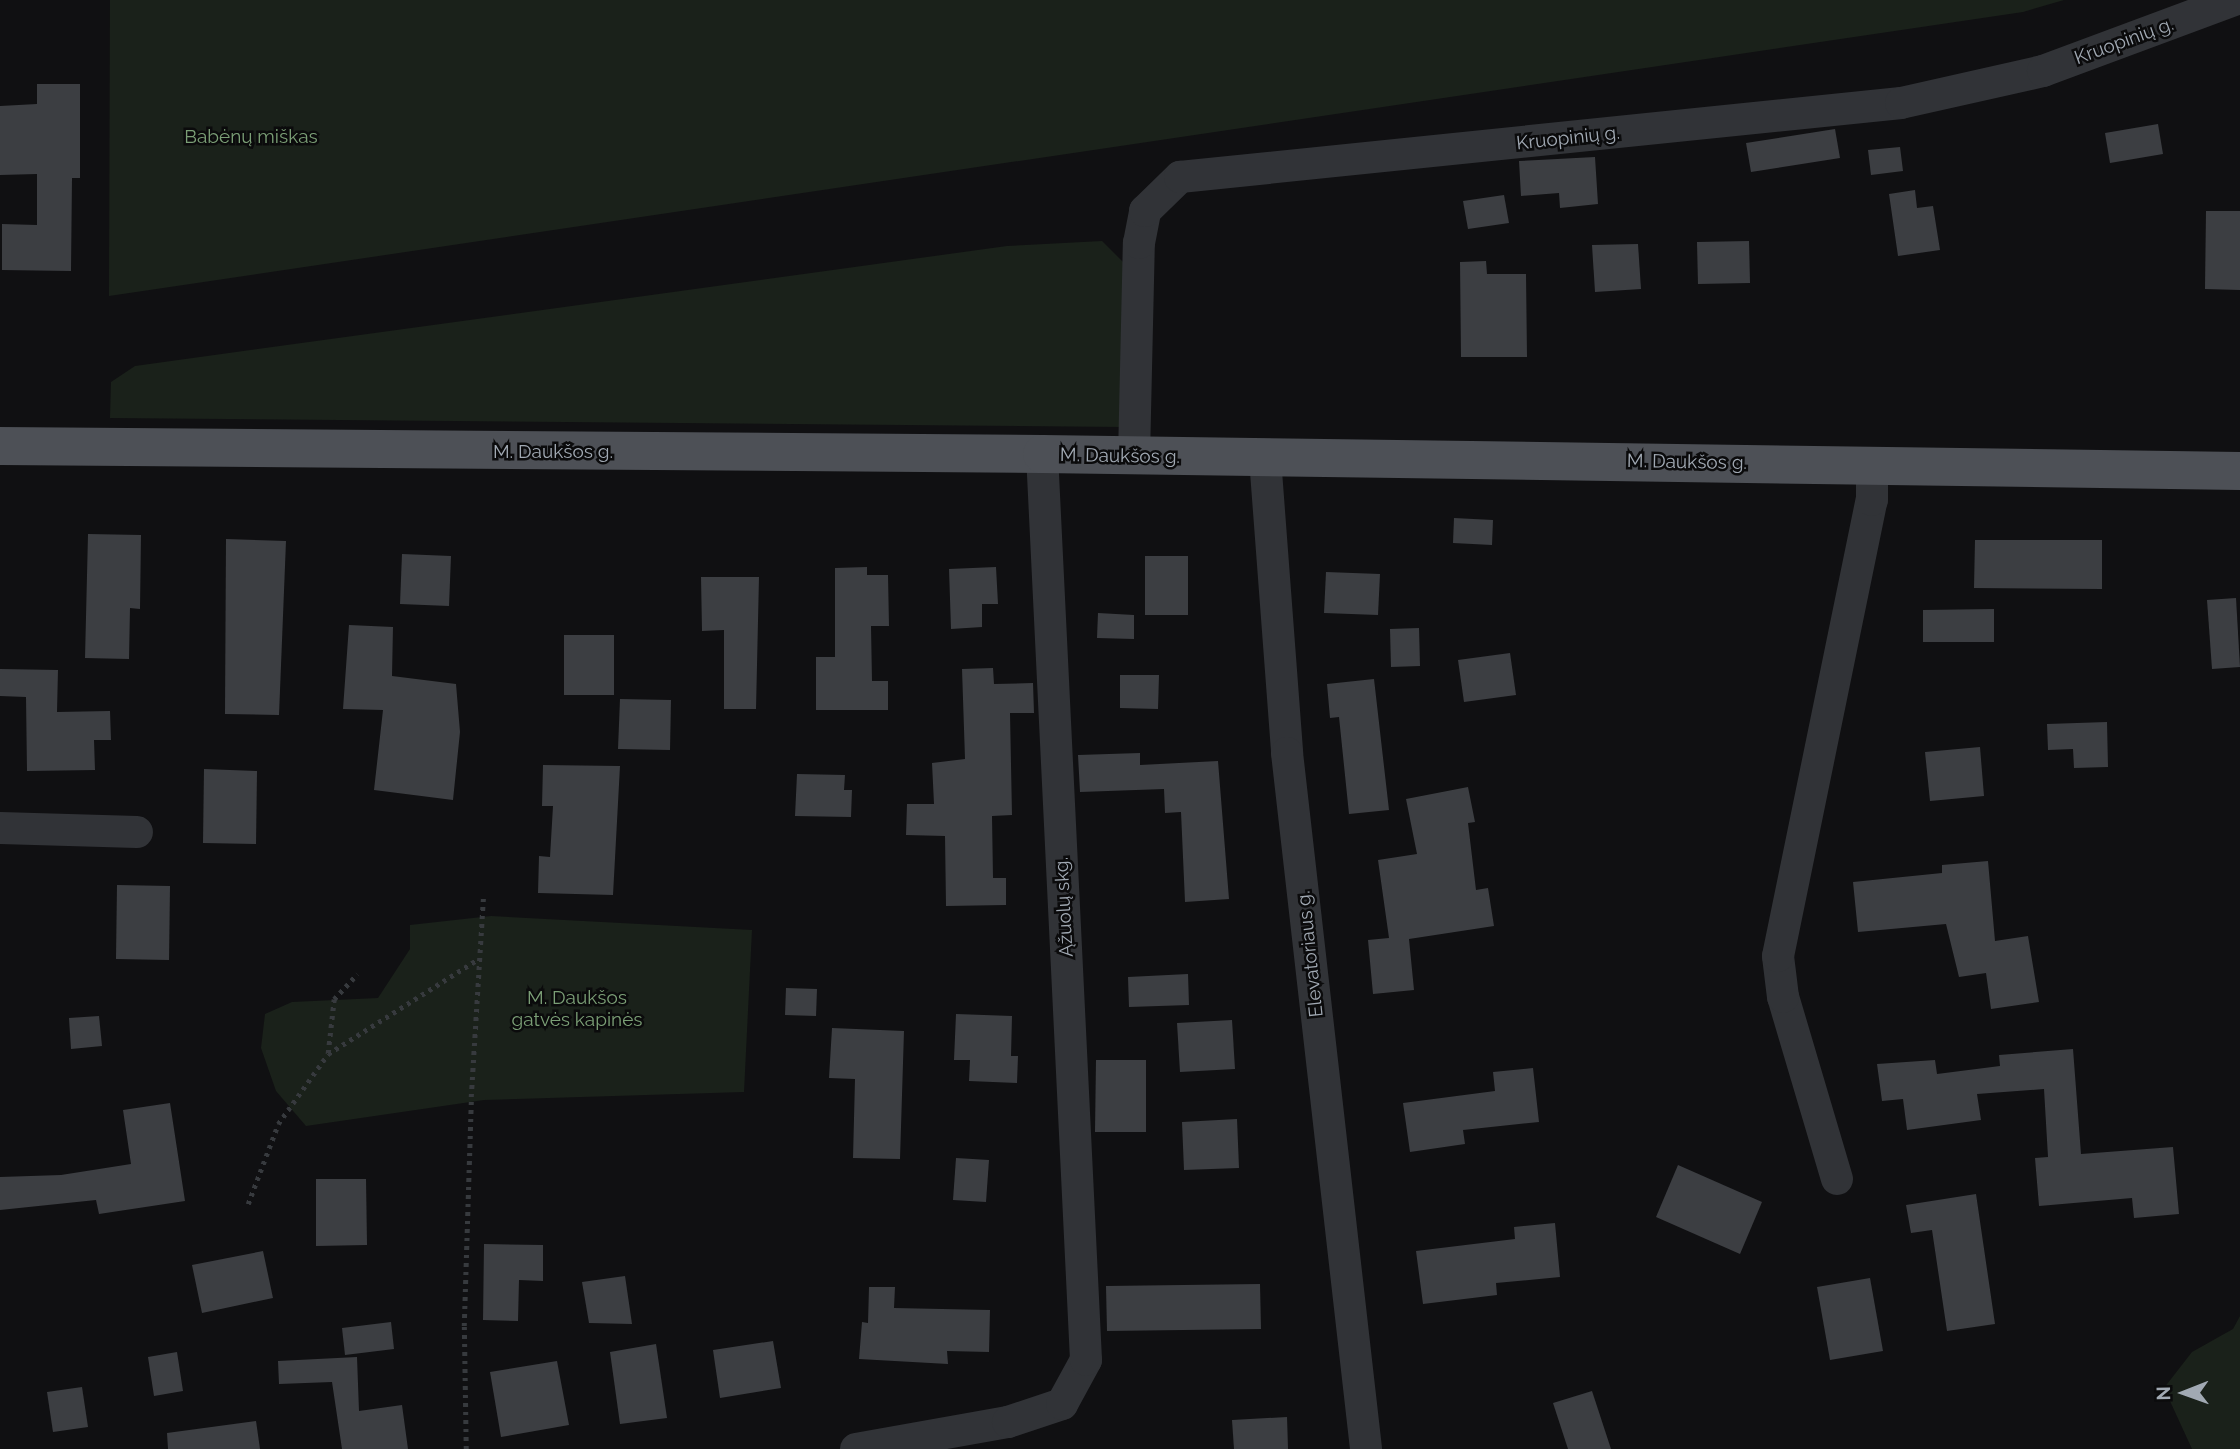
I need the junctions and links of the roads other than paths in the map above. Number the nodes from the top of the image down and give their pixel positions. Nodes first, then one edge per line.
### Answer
1 (2234, 0) edge
2 (0, 446) edge
3 (1042, 454) junction
4 (1134, 457) junction
5 (1265, 458) junction
6 (1872, 465) junction
7 (2240, 471) edge
8 (0, 828) edge
9 (137, 832) dead end
10 (1837, 1179) dead end
11 (856, 1449) edge
12 (1366, 1449) edge

1 - 4 street, Kruopinių g.
2 - 3 main road, M. Daukšos g.
3 - 4 main road, M. Daukšos g.
3 - 11 street, Ąžuolų skg.
4 - 5 main road, M. Daukšos g.
5 - 6 main road, M. Daukšos g.
5 - 12 street, Elevatoriaus g.
6 - 7 main road, M. Daukšos g.
6 - 10 street
8 - 9 street

